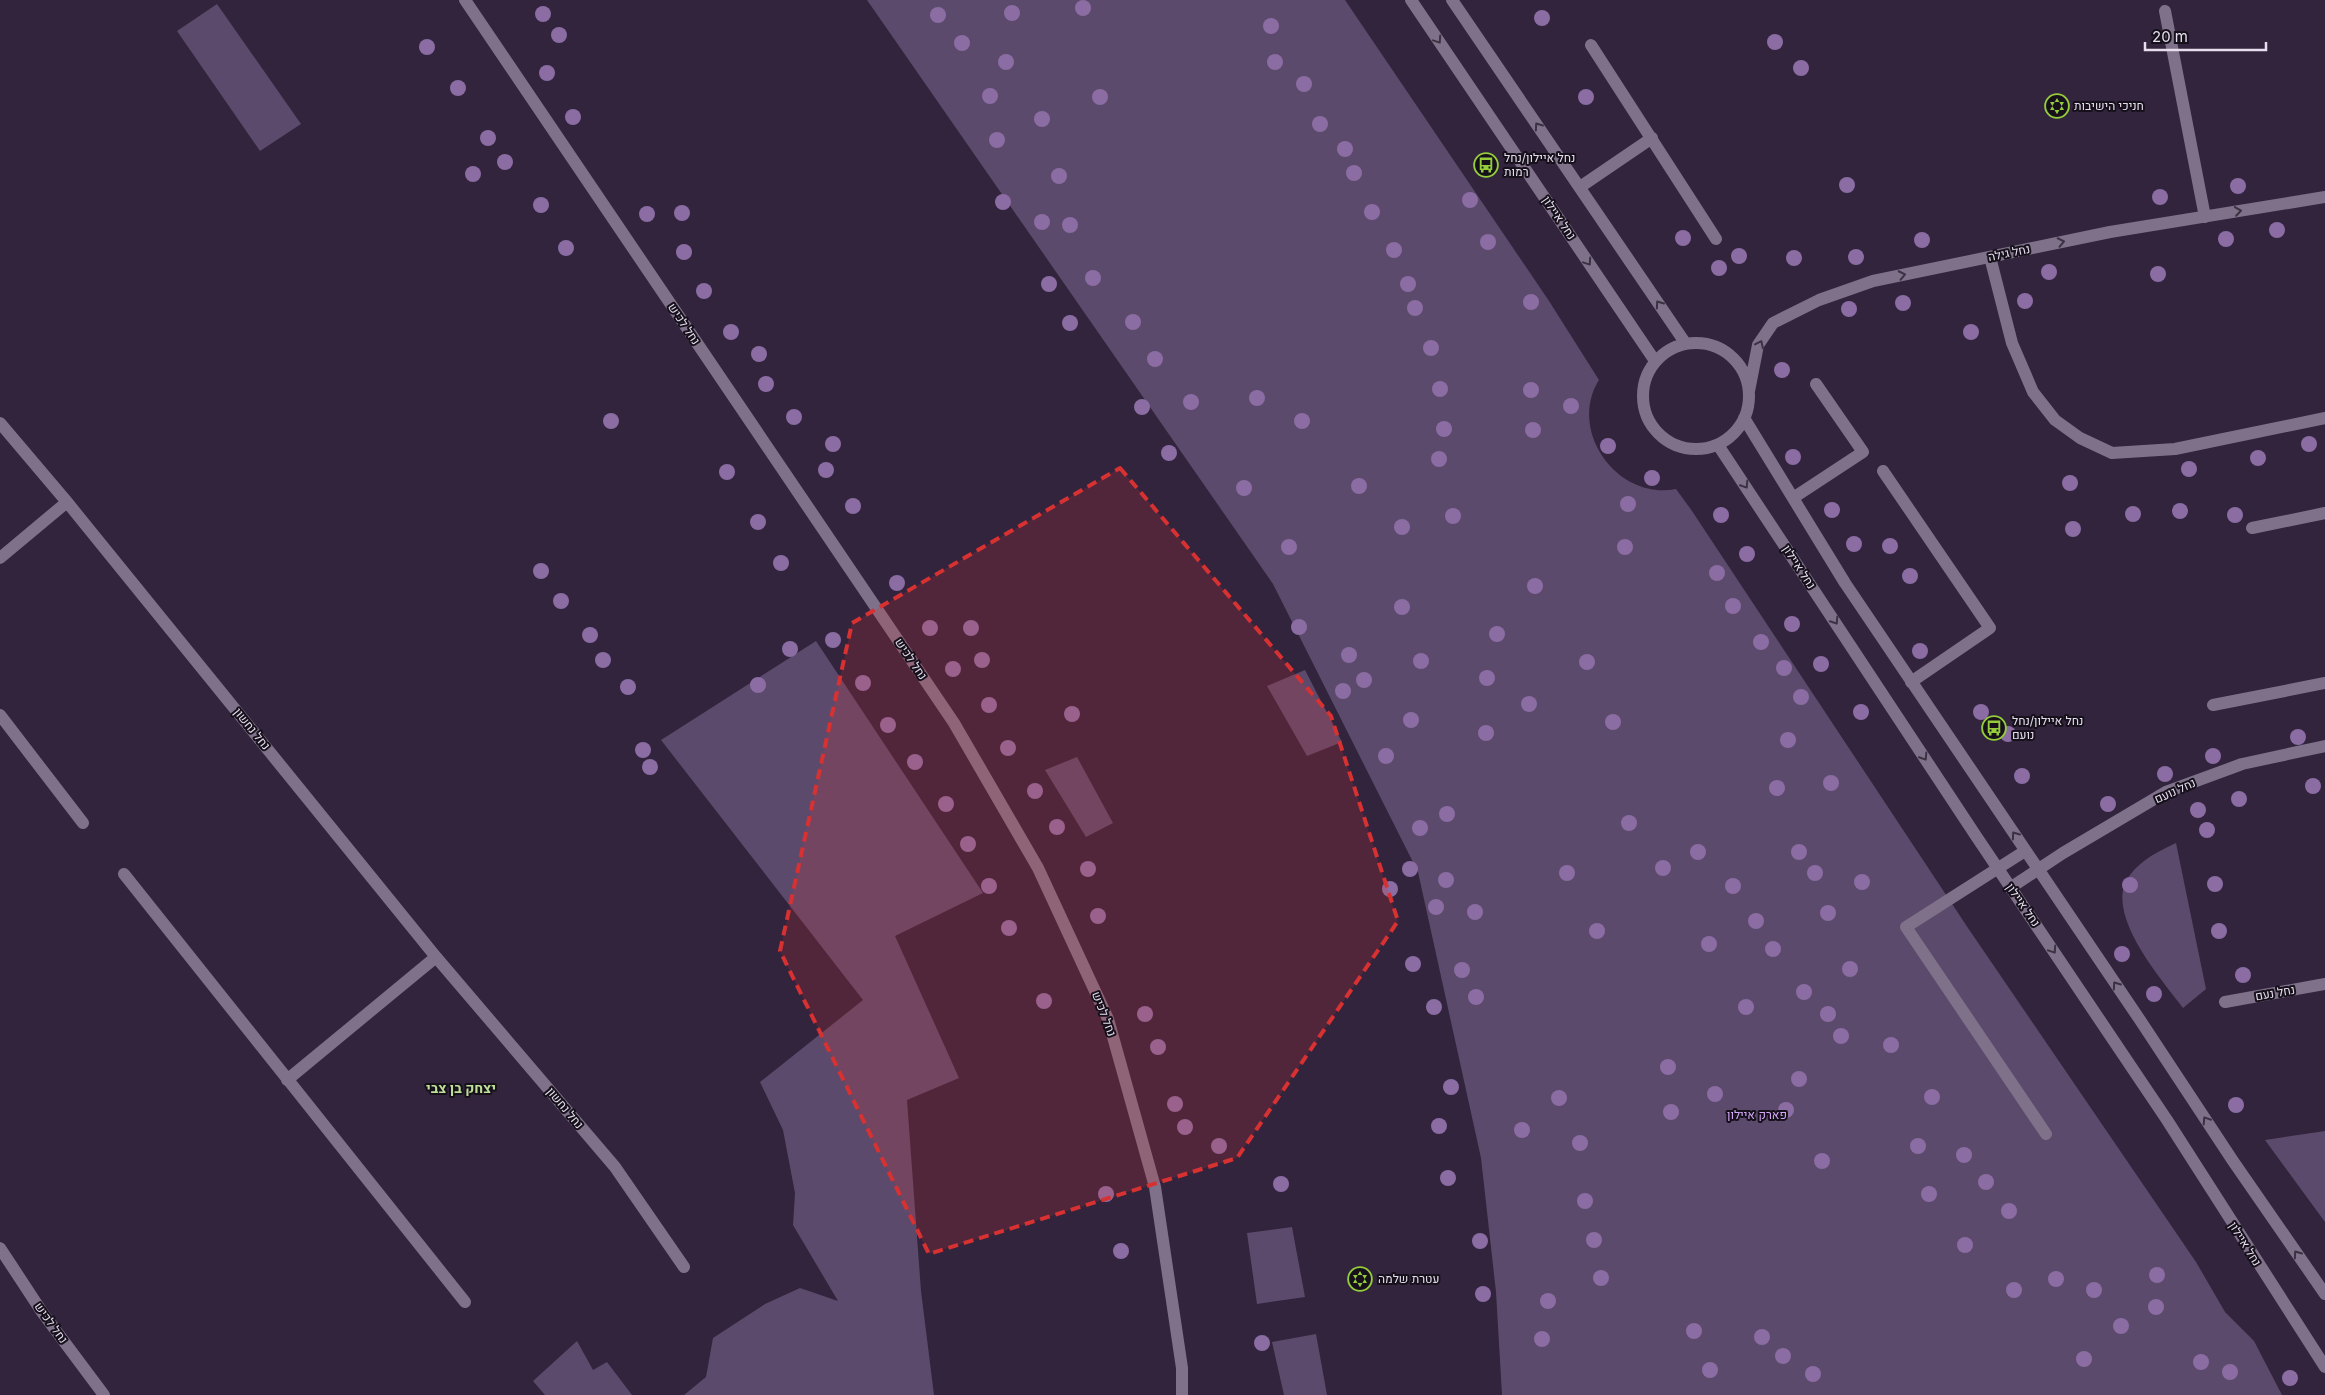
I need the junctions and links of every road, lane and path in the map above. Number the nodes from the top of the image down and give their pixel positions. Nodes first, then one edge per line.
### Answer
1 (465, 0) edge
2 (1411, 0) edge
3 (1452, 0) edge
4 (2165, 11) dead end
5 (1590, 45) dead end
6 (1652, 138) junction
7 (1580, 187) junction
8 (2325, 197) edge
9 (2205, 217) junction
10 (1716, 238) dead end
11 (1990, 257) junction
12 (1686, 344) junction
13 (1655, 362) junction
14 (1816, 384) dead end
15 (1749, 391) junction
16 (1744, 418) junction
17 (2325, 418) edge
18 (0, 423) edge
19 (1718, 445) junction
20 (1882, 471) dead end
21 (1793, 498) junction
22 (67, 502) junction
23 (2325, 513) edge
24 (2252, 528) dead end
25 (0, 558) edge
26 (1911, 682) junction
27 (2325, 683) edge
28 (2213, 705) dead end
29 (0, 715) edge
30 (2325, 746) edge
31 (83, 823) dead end
32 (2026, 851) junction
33 (1998, 869) junction
34 (2038, 870) junction
35 (124, 874) dead end
36 (2010, 888) junction
37 (436, 957) junction
38 (2325, 984) edge
39 (2225, 1002) dead end
40 (286, 1080) junction
41 (2046, 1134) dead end
42 (0, 1248) edge
43 (684, 1267) dead end
44 (2325, 1294) edge
45 (465, 1302) dead end
46 (2325, 1367) edge
47 (104, 1395) edge
48 (1182, 1395) edge

1 - 48 street, נחל לכיש
2 -> 13 street, נחל איילון
7 -> 3 street
4 - 9 street
5 - 6 street
6 - 7 street
6 - 10 street
12 -> 7 street
9 -> 8 street, נחל גילה
11 -> 9 street, נחל גילה
15 -> 11 street, נחל גילה
11 - 17 street
12 - 13 street
12 - 15 street
13 - 19 street
14 - 21 street
15 - 16 street
16 - 19 street
16 - 21 street
18 - 22 street, נחל נחשון
19 -> 33 street, נחל איילון
20 - 26 street
21 - 26 street
22 - 25 street
22 - 37 street, נחל נחשון
23 - 24 street
32 -> 26 street
27 - 28 street
29 - 31 street
30 - 34 street, נחל נועם
32 - 33 street
32 - 34 street
33 - 36 street, נחל איילון
33 - 41 street
34 - 36 street
44 -> 34 street
35 - 40 street
36 -> 46 street, נחל איילון
37 - 40 street
37 - 43 street, נחל נחשון
38 - 39 street, נחל נעם
40 - 45 street
42 - 47 street, נחל לכיש

